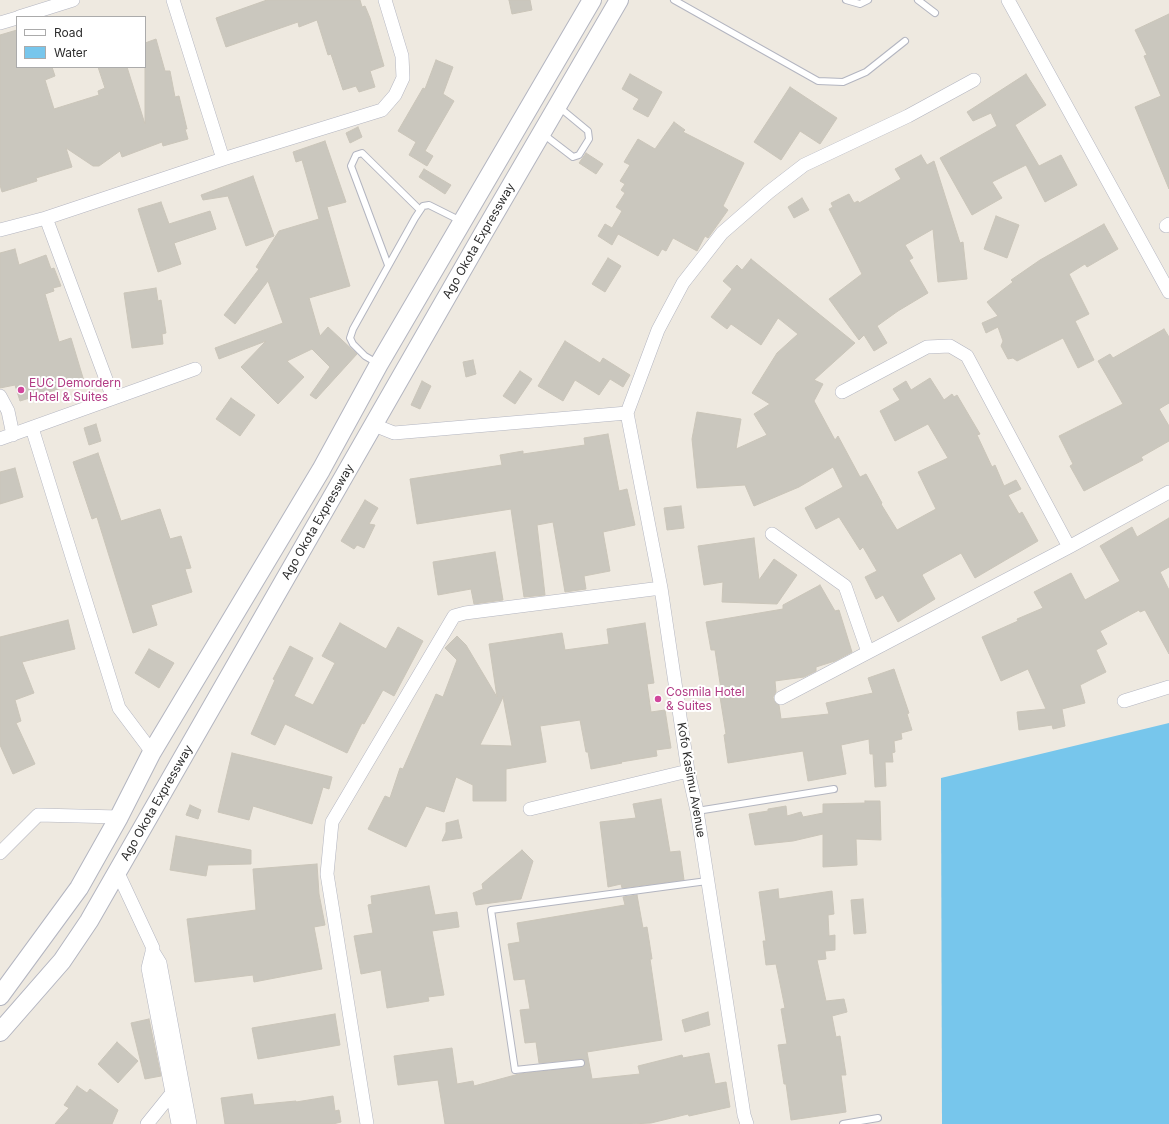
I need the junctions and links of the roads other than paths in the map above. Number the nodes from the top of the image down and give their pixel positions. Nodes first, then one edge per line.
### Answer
1 (73, 0) edge
2 (173, 0) edge
3 (385, 0) edge
4 (592, 0) edge
5 (619, 0) edge
6 (674, 0) edge
7 (846, 0) edge
8 (868, 0) edge
9 (918, 0) edge
10 (1008, 0) edge
11 (935, 13) dead end
12 (21, 16) edge
13 (16, 18) edge
14 (0, 23) edge
15 (905, 41) dead end
16 (974, 80) dead end
17 (557, 106) junction
18 (541, 133) junction
19 (223, 159) junction
20 (420, 210) junction
21 (46, 218) junction
22 (461, 221) junction
23 (0, 230) edge
24 (388, 265) junction
25 (1169, 292) edge
26 (379, 364) junction
27 (195, 369) dead end
28 (842, 392) dead end
29 (0, 396) edge
30 (113, 398) junction
31 (628, 413) junction
32 (374, 425) junction
33 (32, 428) junction
34 (13, 435) junction
35 (0, 439) edge
36 (1169, 492) edge
37 (772, 534) dead end
38 (1069, 547) junction
39 (661, 588) junction
40 (868, 652) junction
41 (1169, 687) edge
42 (781, 698) dead end
43 (1124, 701) dead end
44 (152, 752) junction
45 (688, 771) junction
46 (834, 789) dead end
47 (530, 809) dead end
48 (697, 811) junction
49 (119, 816) junction
50 (0, 853) edge
51 (117, 871) junction
52 (707, 881) junction
53 (0, 996) edge
54 (0, 1032) edge
55 (581, 1063) dead end
56 (178, 1092) junction
57 (878, 1118) dead end
58 (147, 1124) edge
59 (178, 1124) edge
60 (190, 1124) edge
61 (368, 1124) edge
62 (747, 1124) edge
63 (843, 1124) edge

1 - 12 street
2 - 19 street
3 - 19 street
4 - 22 main road, Ago Okota Expressway
5 - 17 main road, Ago Okota Expressway
6 - 15 lane
7 - 8 lane
9 - 11 lane
10 - 25 street
13 - 14 street
16 - 31 street
17 - 18 main road, Ago Okota Expressway
17 - 18 lane
18 - 32 main road, Ago Okota Expressway
19 - 21 street
20 - 22 lane
20 - 24 lane
20 - 24 lane
21 - 23 street
21 - 30 street
22 - 26 main road, Ago Okota Expressway
24 - 26 lane
26 - 44 main road, Ago Okota Expressway
27 - 30 street
28 - 38 street
29 - 34 street
30 - 33 street
31 - 32 street
31 - 39 street, Kofo Kasimu Avenue
32 - 51 main road, Ago Okota Expressway
33 - 34 street
33 - 44 street
34 - 35 street
36 - 38 street
37 - 40 street
38 - 40 street
39 - 45 street, Kofo Kasimu Avenue
39 - 61 street
40 - 42 street
41 - 43 street
44 - 49 main road, Ago Okota Expressway
45 - 47 street
45 - 48 street, Kofo Kasimu Avenue
46 - 48 lane
48 - 52 street, Kofo Kasimu Avenue
49 - 50 street
49 - 53 main road, Ago Okota Expressway
51 - 54 main road, Ago Okota Expressway
51 - 56 street
52 - 55 lane
52 - 62 street, Kofo Kasimu Avenue
56 - 58 street
56 - 59 street
56 - 60 street
57 - 63 lane

